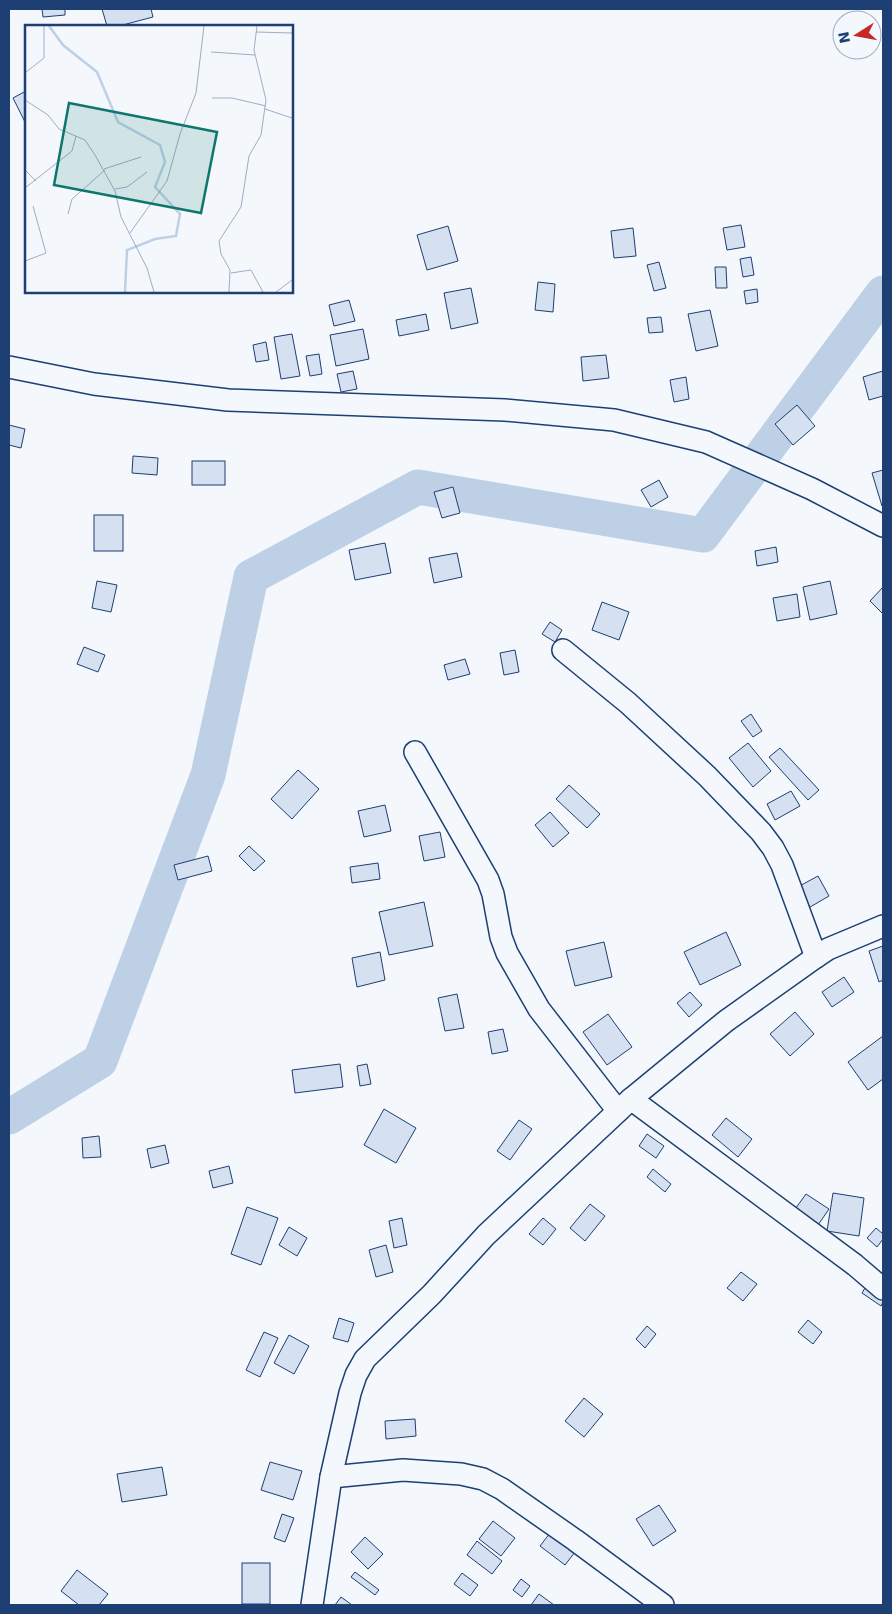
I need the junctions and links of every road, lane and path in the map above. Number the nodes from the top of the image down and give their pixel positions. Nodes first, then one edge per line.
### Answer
1 (9, 367) edge
2 (883, 526) edge
3 (563, 650) dead end
4 (415, 752) dead end
5 (883, 926) edge
6 (816, 957) junction
7 (624, 1105) junction
8 (883, 1289) edge
9 (331, 1477) junction
10 (312, 1605) edge
11 (662, 1605) edge

1 - 2 street
3 - 6 street
4 - 7 street
5 - 6 street
6 - 7 street
7 - 8 street
7 - 9 street
9 - 10 street
9 - 11 street

